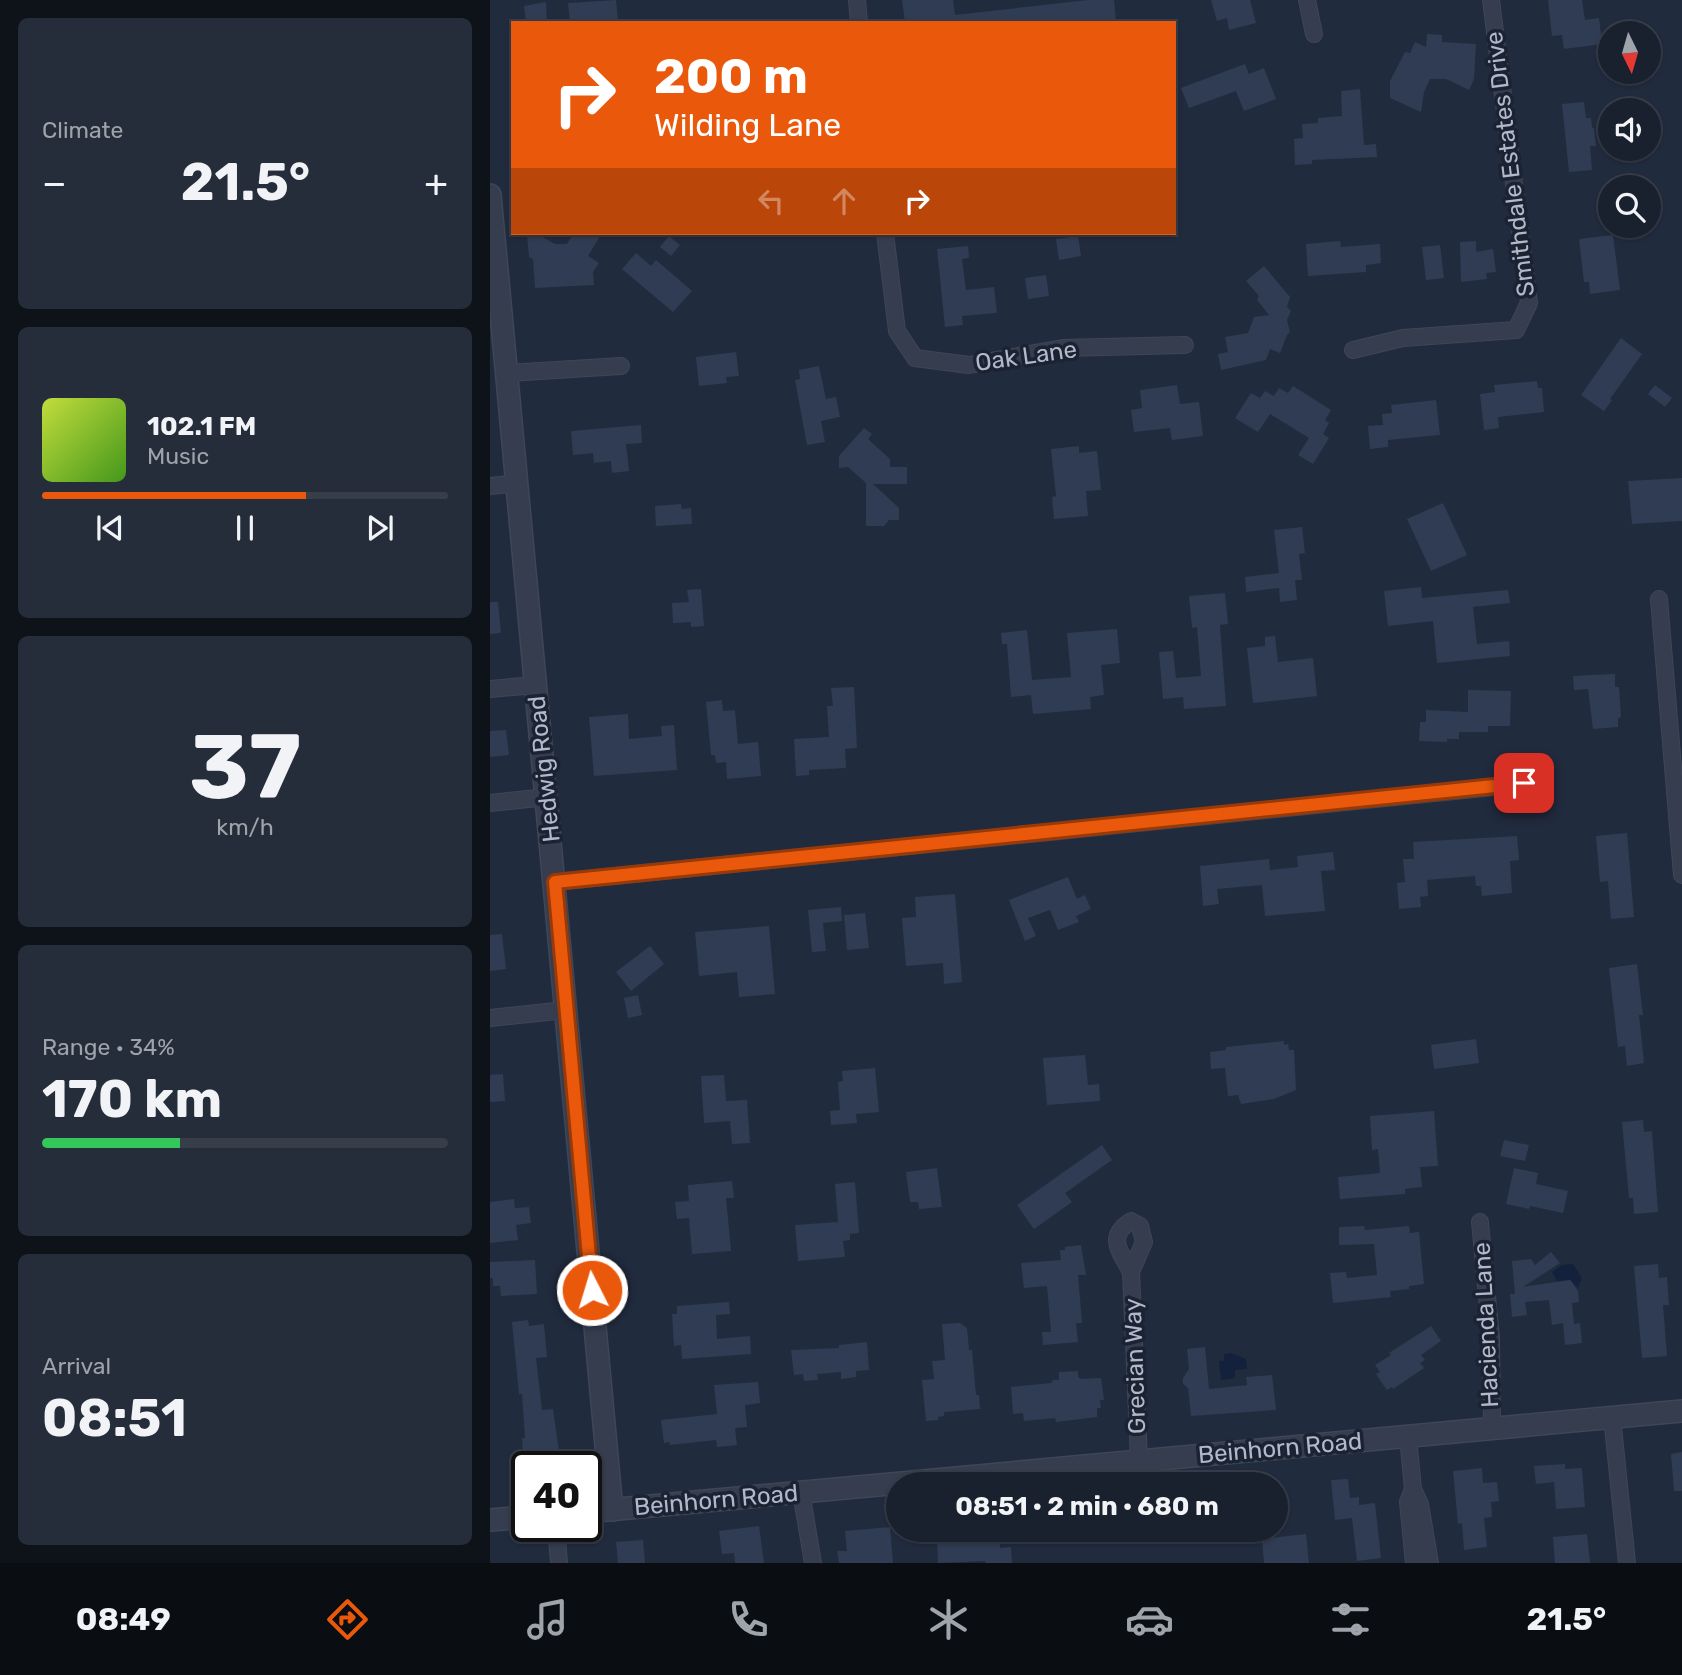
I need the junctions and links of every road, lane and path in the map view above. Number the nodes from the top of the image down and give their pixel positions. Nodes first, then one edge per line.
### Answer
1 (857, 0) edge
2 (1307, 0) edge
3 (1491, 0) edge
4 (859, 21) edge
5 (1314, 34) dead end
6 (490, 195) edge
7 (885, 235) edge
8 (495, 294) edge
9 (1185, 345) dead end
10 (1353, 350) dead end
11 (621, 366) dead end
12 (508, 373) junction
13 (518, 483) junction
14 (490, 486) edge
15 (1659, 599) dead end
16 (1682, 671) edge
17 (1665, 673) junction
18 (535, 685) junction
19 (490, 689) edge
20 (1524, 783) dead end
21 (547, 797) junction
22 (490, 803) edge
23 (1682, 875) edge
24 (555, 882) junction
25 (566, 1010) junction
26 (490, 1018) edge
27 (1480, 1222) dead end
28 (1131, 1272) dead end
29 (1682, 1411) edge
30 (1612, 1417) junction
31 (1492, 1428) junction
32 (1408, 1437) junction
33 (1139, 1460) junction
34 (1413, 1489) junction
35 (801, 1492) junction
36 (612, 1510) junction
37 (602, 1511) edge
38 (511, 1518) edge
39 (490, 1520) edge
40 (557, 1542) edge
41 (559, 1563) edge
42 (814, 1563) edge
43 (1414, 1563) edge
44 (1430, 1563) edge
45 (1627, 1563) edge

1 - 4 street
2 - 5 street
3 - 10 street, Smithdale Estates Drive
6 - 8 street, Hedwig Road
7 - 9 street, Oak Lane
8 - 12 street, Hedwig Road
11 - 12 street
12 - 13 street, Hedwig Road
13 - 14 street
13 - 18 street, Hedwig Road
15 - 17 street
16 - 17 street
17 - 23 street
18 - 19 street
18 - 21 street, Hedwig Road
20 - 24 street
21 - 22 street
21 - 24 street, Hedwig Road
24 - 25 street, Hedwig Road
25 - 26 street
25 - 36 street, Hedwig Road
27 - 31 street, Hacienda Lane
28 - 33 street, Grecian Way
29 - 30 street, Beinhorn Road
30 - 31 street, Beinhorn Road
30 - 45 street
31 - 32 street, Beinhorn Road
32 - 33 street, Beinhorn Road
32 - 34 street
33 - 35 street, Beinhorn Road
34 - 43 street
34 - 44 street
35 - 36 street, Beinhorn Road
35 - 42 street
36 - 37 street, Beinhorn Road
38 - 39 street
40 - 41 street

